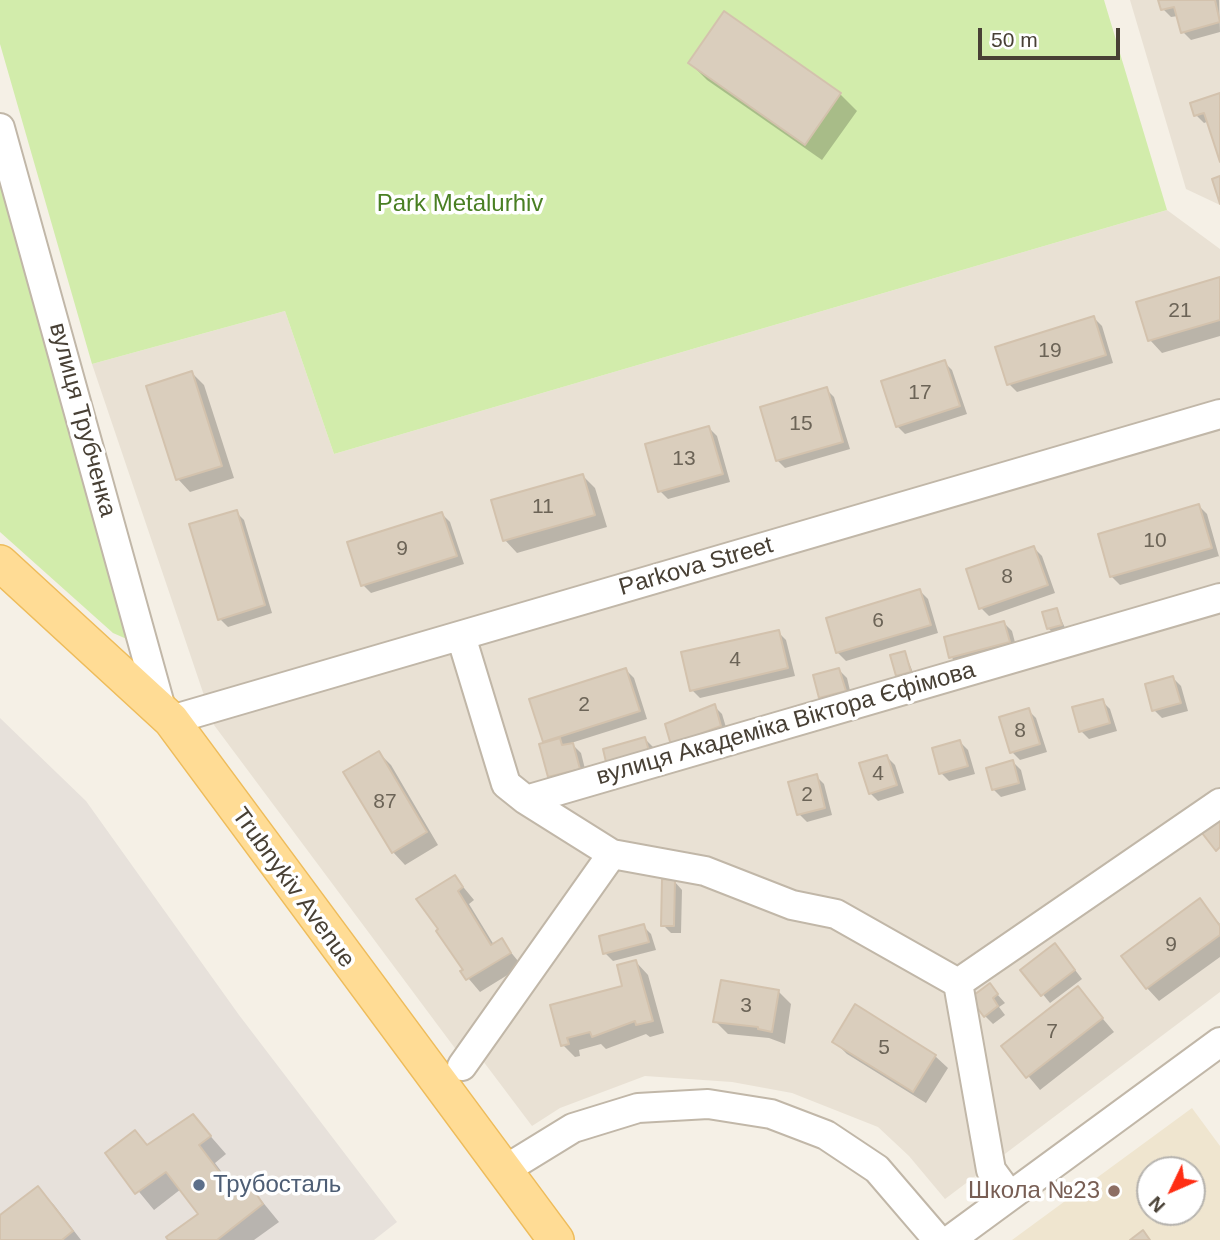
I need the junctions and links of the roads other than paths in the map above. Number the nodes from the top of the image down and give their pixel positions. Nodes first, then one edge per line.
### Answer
1 (0, 128) edge
2 (1220, 414) edge
3 (0, 564) edge
4 (1220, 598) edge
5 (461, 636) junction
6 (167, 716) junction
7 (526, 800) junction
8 (1220, 803) edge
9 (612, 854) junction
10 (958, 983) junction
11 (1220, 1042) edge
12 (462, 1066) dead end
13 (503, 1171) junction
14 (1010, 1196) junction
15 (556, 1240) edge
16 (938, 1240) edge
17 (950, 1240) edge

1 - 6 street, вулиця Трубченка
2 - 5 street, Parkova Street
3 - 6 main road, Trubnykiv Avenue
4 - 7 street, вулиця Академіка Віктора Єфімова
5 - 6 street, Parkova Street
5 - 7 street
6 - 13 main road, Trubnykiv Avenue
7 - 9 street
8 - 10 street
9 - 10 street
9 - 12 street
10 - 14 street
11 - 14 street
13 - 15 main road, Trubnykiv Avenue
13 - 16 street
14 - 17 street

